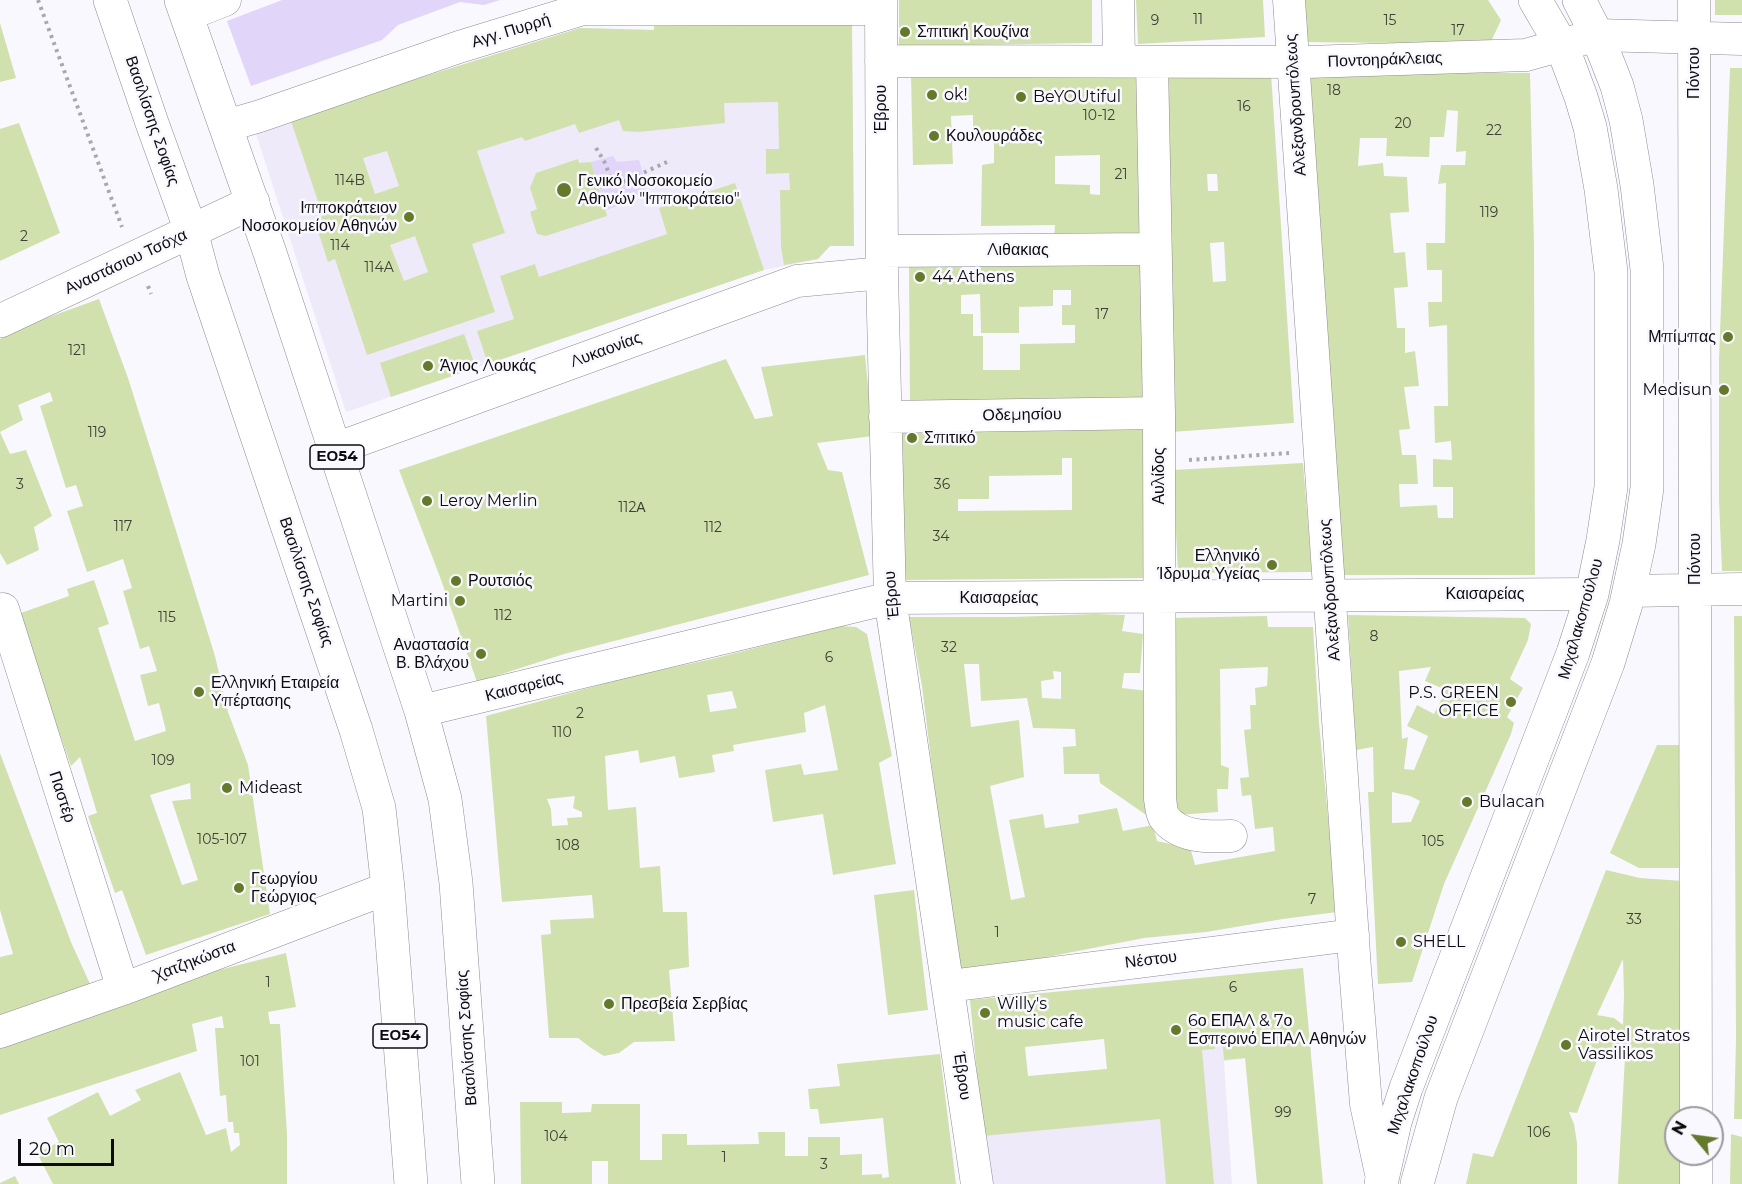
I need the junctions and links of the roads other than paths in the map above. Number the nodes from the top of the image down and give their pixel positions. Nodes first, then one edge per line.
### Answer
1 (110, 0) edge
2 (225, 0) edge
3 (1118, 0) edge
4 (1289, 0) edge
5 (1535, 0) edge
6 (1579, 0) edge
7 (1694, 0) edge
8 (778, 4) edge
9 (881, 4) edge
10 (583, 5) edge
11 (184, 8) edge
12 (1597, 35) junction
13 (1694, 38) junction
14 (1742, 39) edge
15 (1562, 46) junction
16 (881, 61) junction
17 (1119, 61) junction
18 (1152, 62) junction
19 (1292, 62) junction
20 (226, 126) junction
21 (253, 202) junction
22 (191, 231) junction
23 (1155, 249) junction
24 (882, 262) junction
25 (0, 321) edge
26 (1159, 413) junction
27 (885, 417) junction
28 (335, 449) junction
29 (1695, 590) junction
30 (1742, 590) edge
31 (1629, 591) junction
32 (1592, 594) junction
33 (1330, 595) junction
34 (890, 598) junction
35 (1159, 598) junction
36 (0, 610) edge
37 (421, 711) junction
38 (1231, 836) dead end
39 (388, 888) junction
40 (1353, 935) junction
41 (949, 986) junction
42 (123, 988) junction
43 (0, 1032) edge
44 (1696, 1106) edge
45 (1696, 1166) edge
46 (1381, 1181) edge
47 (411, 1184) edge
48 (478, 1184) edge
49 (977, 1184) edge
50 (1417, 1184) edge
51 (1696, 1184) edge

1 - 22 main road, Βασιλίσσης Σοφίας / ΕΟ54
2 - 11 street
3 - 17 street
4 - 19 street, Αλεξανδρουπόλεως
5 - 15 main road, Μιχαλακοπούλου
6 - 12 main road, Μιχαλακοπούλου
7 - 13 street, Πόντου
8 - 9 street, Αγγ. Πυρρή
8 - 10 street, Αγγ. Πυρρή
9 - 16 street, Έβρου
10 - 20 street, Αγγ. Πυρρή
11 - 20 main road, Βασιλίσσης Σοφίας / ΕΟ54
12 - 13 street, Ποντοηράκλειας
12 - 15 street, Ποντοηράκλειας
12 - 31 main road, Μιχαλακοπούλου
13 - 14 street, Ποντοηράκλειας
13 - 29 street, Πόντου
15 - 19 street, Ποντοηράκλειας
15 - 32 main road, Μιχαλακοπούλου
16 - 17 street, Ποντοηράκλειας
16 - 24 street, Έβρου
17 - 18 street, Ποντοηράκλειας
18 - 19 street, Ποντοηράκλειας
18 - 23 street, Αυλίδος
19 - 33 street, Αλεξανδρουπόλεως
20 - 21 main road, Βασιλίσσης Σοφίας / ΕΟ54
21 - 22 main road, Αναστάσιου Τσόχα
21 - 28 main road, Βασιλίσσης Σοφίας / ΕΟ54
22 - 25 main road, Αναστάσιου Τσόχα
22 - 39 main road, Βασιλίσσης Σοφίας / ΕΟ54
23 - 24 street, Λιθακιας
23 - 26 street, Αυλίδος
24 - 27 street, Έβρου
24 - 28 street, Λυκαονίας
26 - 27 street, Οδεμησίου
26 - 35 street, Αυλίδος
27 - 34 street, Έβρου
28 - 37 main road, Βασιλίσσης Σοφίας / ΕΟ54
29 - 30 street
29 - 31 street
29 - 44 street, Πόντου
31 - 50 main road, Μιχαλακοπούλου
32 - 33 street, Καισαρείας
32 - 46 main road, Μιχαλακοπούλου
33 - 35 street, Καισαρείας
33 - 40 street, Αλεξανδρουπόλεως
34 - 35 street, Καισαρείας
34 - 37 street, Καισαρείας
34 - 41 street, Έβρου
35 - 38 street, Αυλίδος
36 - 42 street, Παστέρ
37 - 48 main road, Βασιλίσσης Σοφίας / ΕΟ54
39 - 42 street, Χατζηκώστα
39 - 47 main road, Βασιλίσσης Σοφίας / ΕΟ54
40 - 41 street, Νέστου
40 - 46 street, Αλεξανδρουπόλεως
41 - 49 street, Έβρου
42 - 43 street, Χατζηκώστα
45 - 51 street

